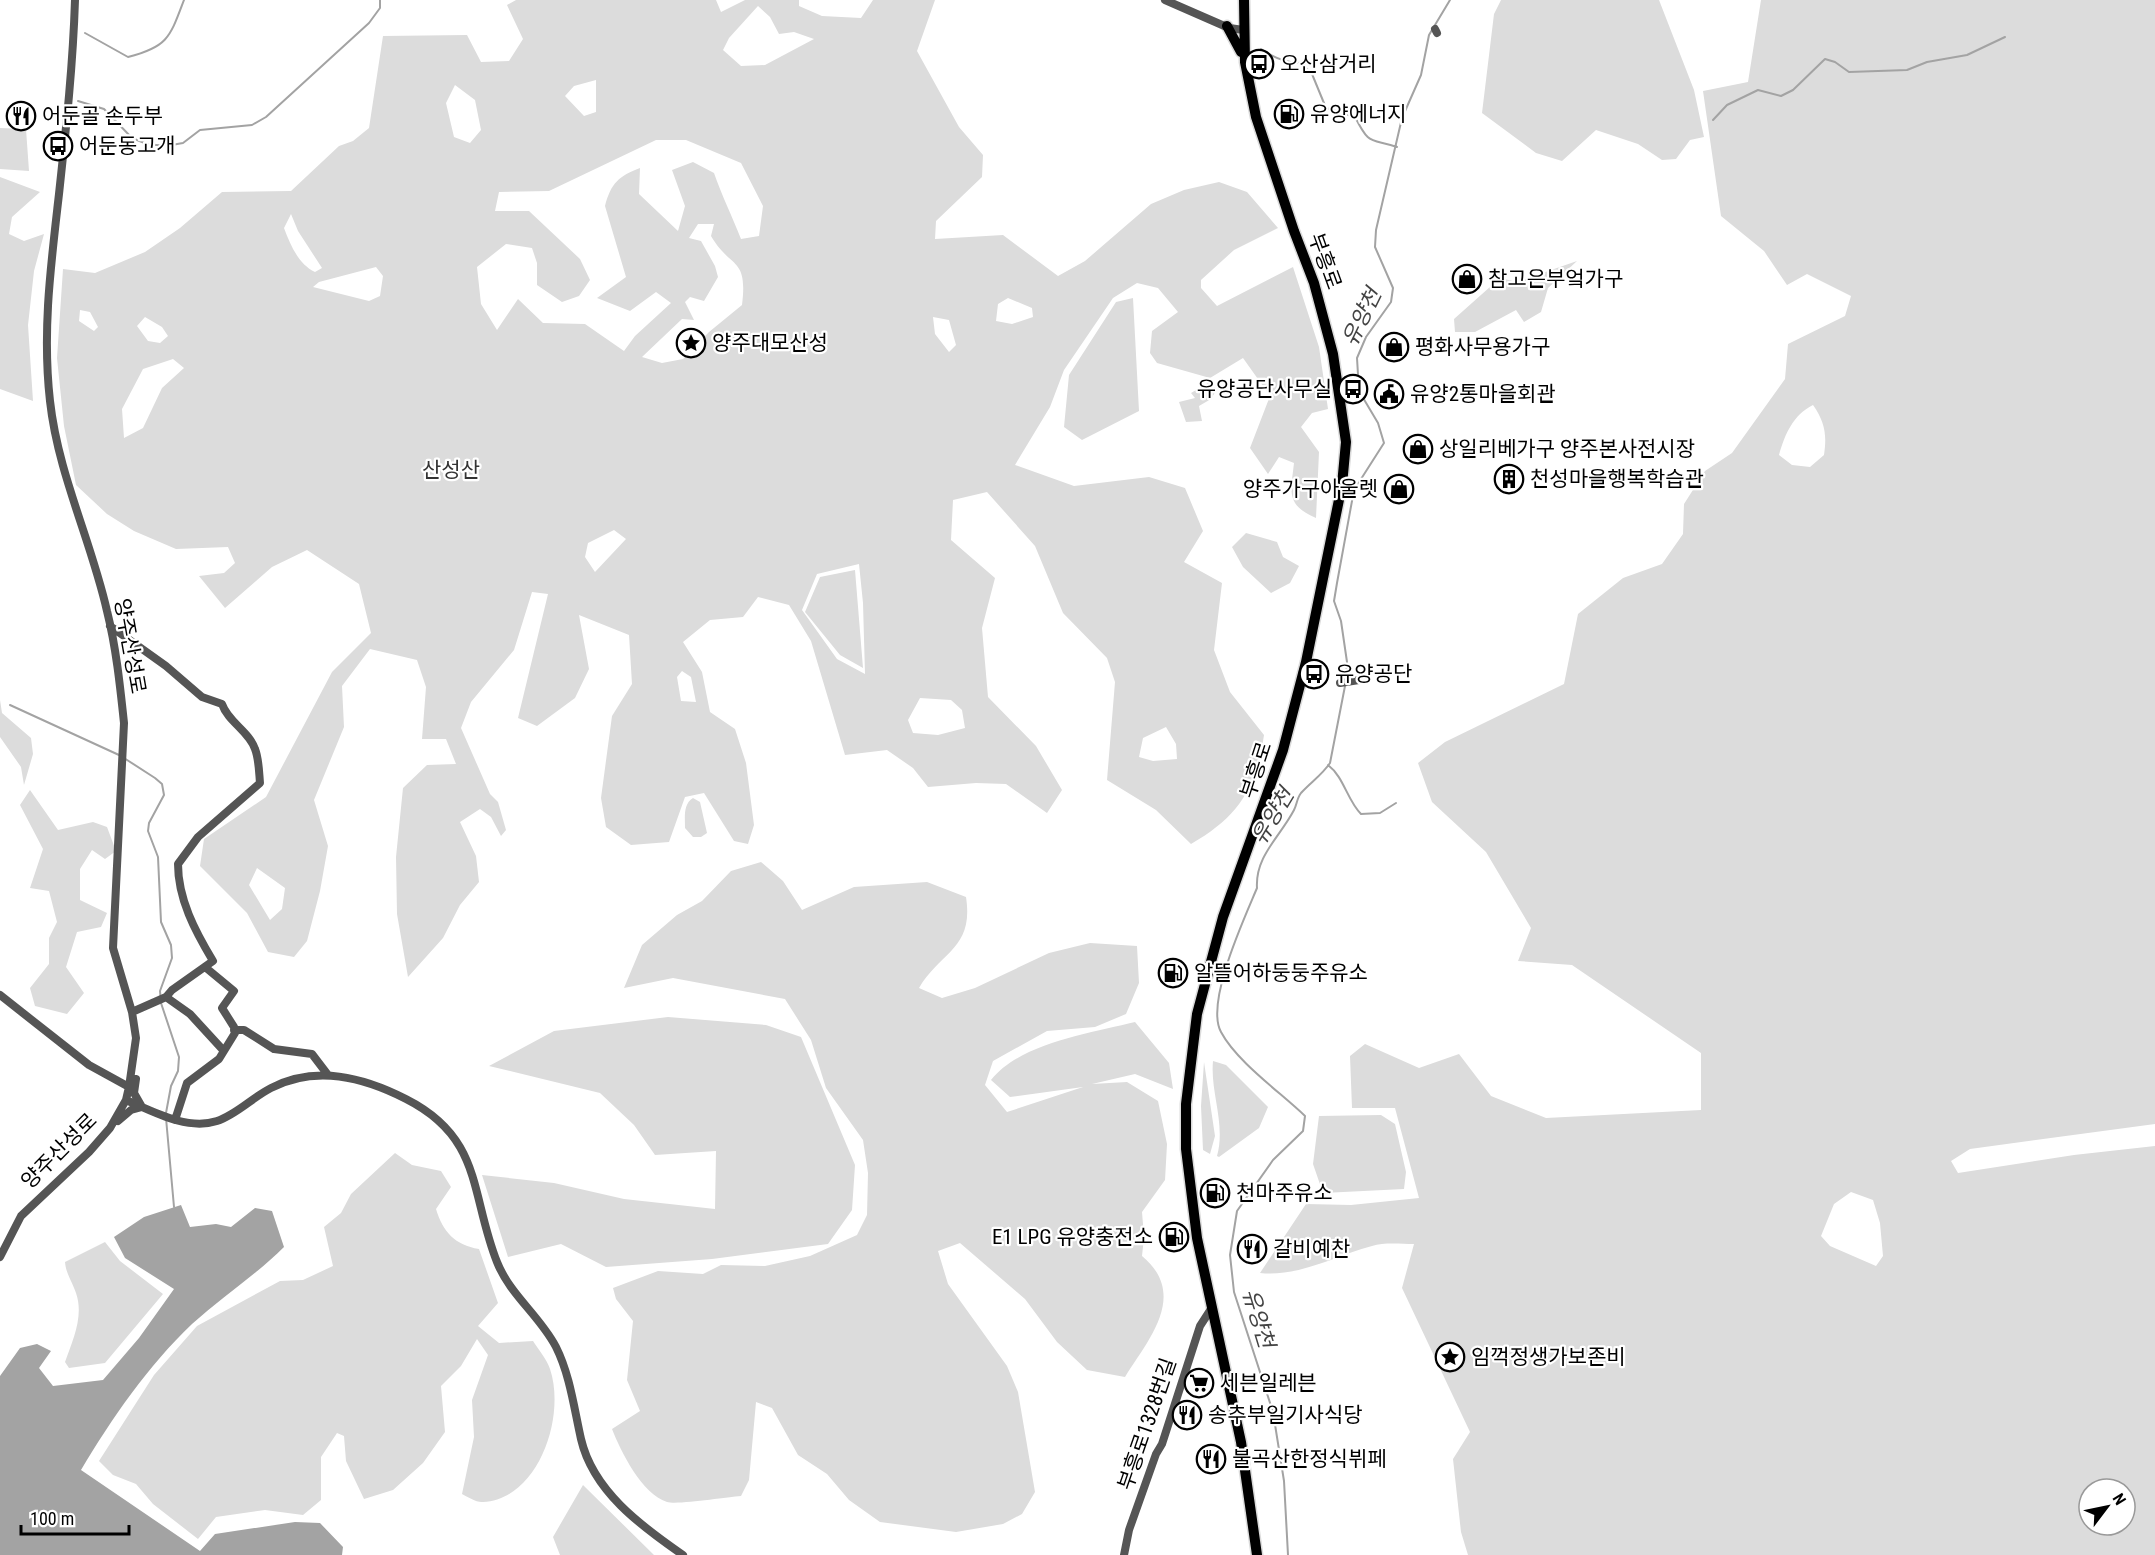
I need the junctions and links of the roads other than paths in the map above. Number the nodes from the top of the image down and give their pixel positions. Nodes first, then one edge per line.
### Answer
1 (75, 0) edge
2 (1165, 0) edge
3 (1244, 0) edge
4 (1227, 27) junction
5 (1244, 30) junction
6 (1245, 62) junction
7 (110, 626) junction
8 (1359, 680) dead end
9 (1340, 683) dead end
10 (205, 967) junction
11 (0, 995) edge
12 (162, 999) junction
13 (132, 1012) junction
14 (234, 1030) junction
15 (223, 1050) junction
16 (135, 1058) junction
17 (328, 1075) junction
18 (129, 1087) junction
19 (126, 1100) junction
20 (142, 1107) junction
21 (173, 1119) junction
22 (102, 1137) junction
23 (0, 1257) edge
24 (1211, 1309) junction
25 (683, 1555) edge
26 (1124, 1555) edge
27 (1257, 1555) edge

1 - 7 street, 양주산성로
2 - 4 street
3 - 5 main road, 부흥로
4 - 5 street
4 - 6 main road
5 - 6 main road, 부흥로
6 - 24 main road, 부흥로
7 - 10 street
7 - 13 street, 양주산성로
8 - 9 street
10 - 12 street
10 - 14 street
11 - 18 street
12 - 13 street
12 - 15 street
13 - 16 street, 양주산성로
14 - 15 street
14 - 17 street
15 - 21 street
16 - 18 street, 양주산성로
16 - 20 street
17 - 21 street
17 - 25 street
18 - 19 street, 양주산성로
19 - 20 street
19 - 22 street, 양주산성로
20 - 21 street
20 - 22 street
22 - 23 street, 양주산성로
24 - 26 street, 부흥로1328번길
24 - 27 main road, 부흥로

